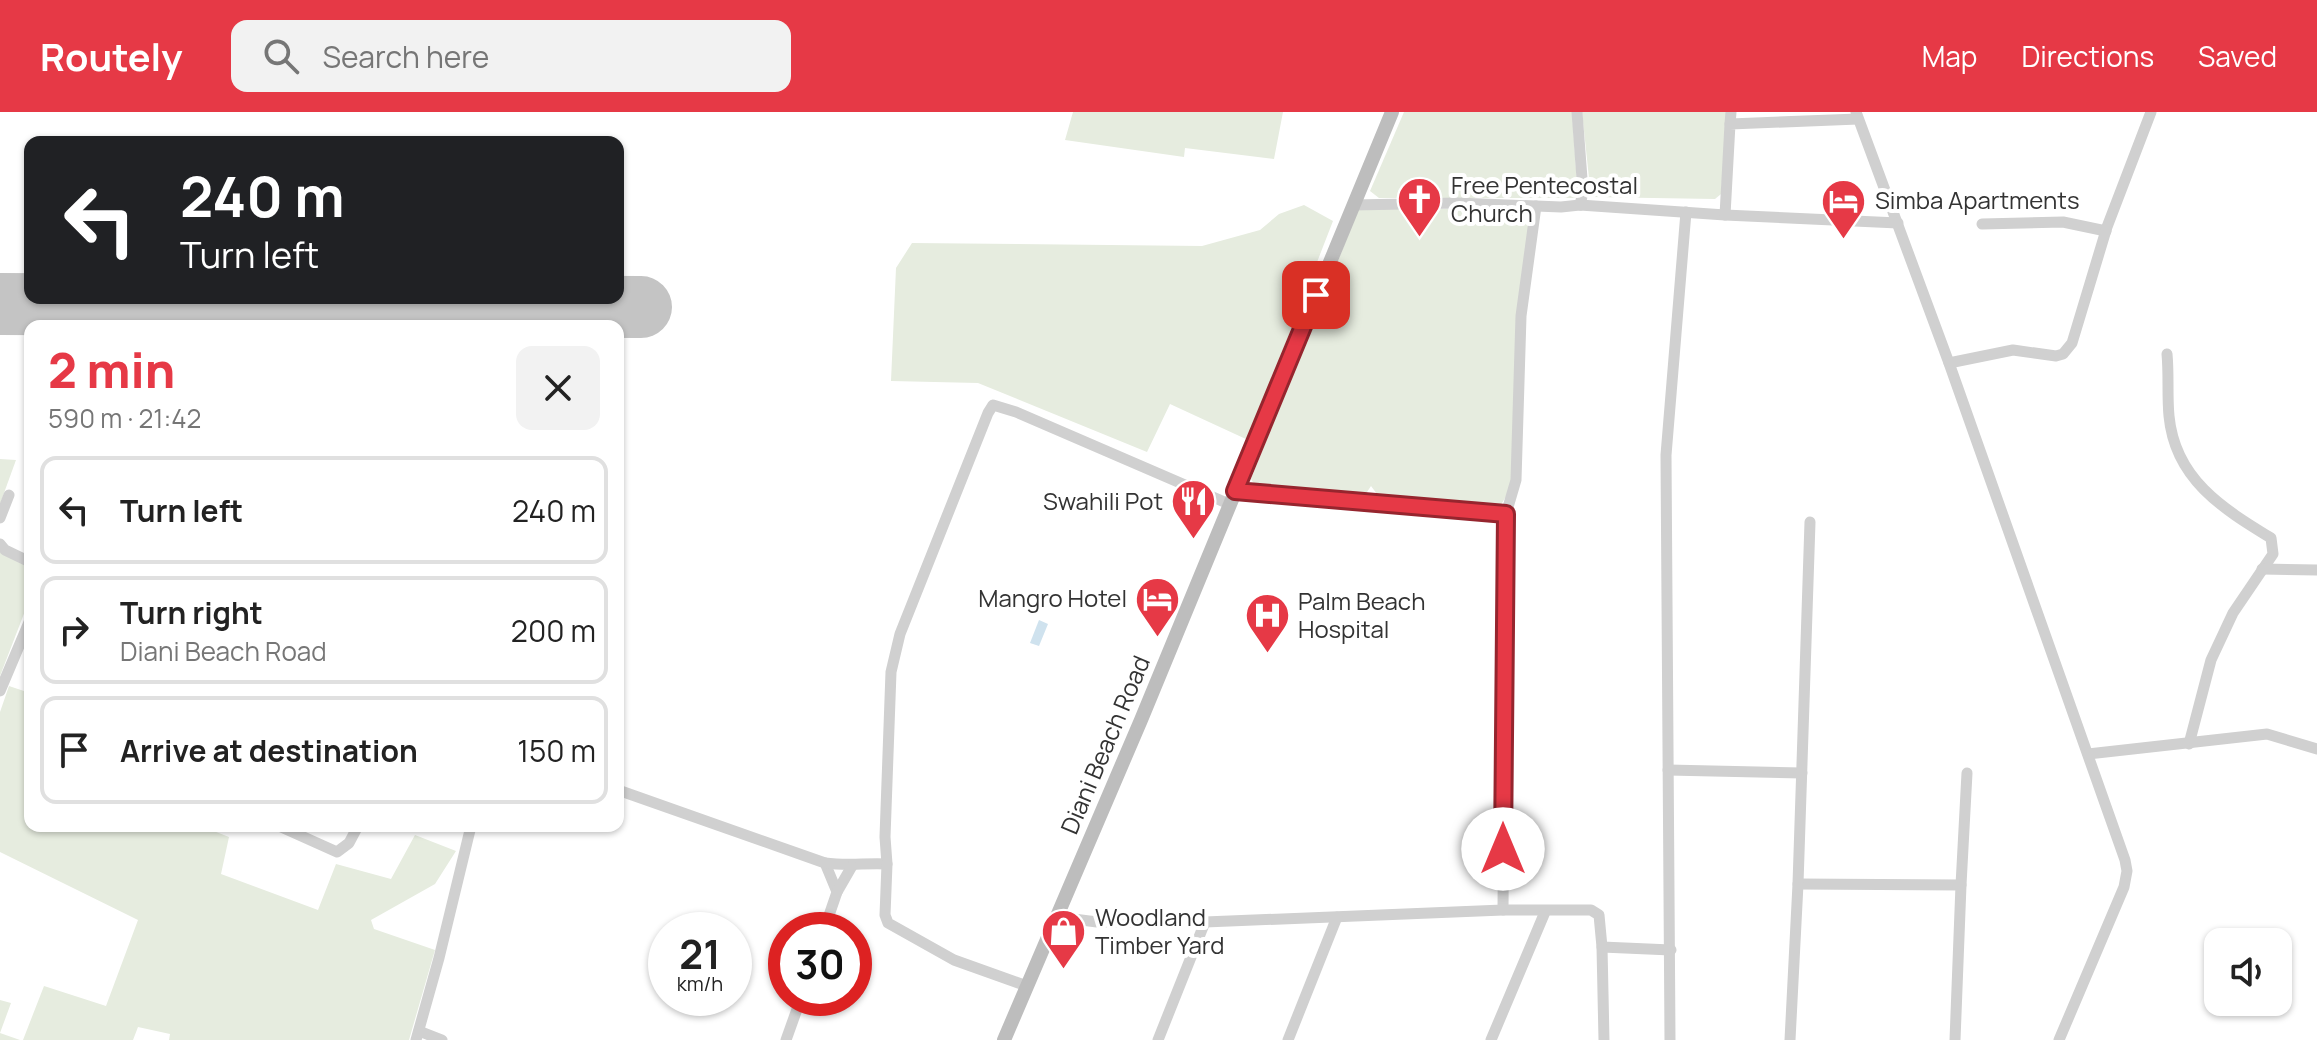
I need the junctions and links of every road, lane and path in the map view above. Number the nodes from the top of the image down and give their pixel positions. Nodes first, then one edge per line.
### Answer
1 (1392, 112) edge
2 (1577, 112) edge
3 (2151, 112) edge
4 (1857, 115) edge
5 (1731, 118) edge
6 (1353, 205) junction
7 (1580, 205) junction
8 (1536, 206) junction
9 (1686, 212) junction
10 (1725, 215) junction
11 (1898, 223) junction
12 (1982, 224) dead end
13 (2106, 231) junction
14 (2167, 354) dead end
15 (1949, 363) junction
16 (9, 495) dead end
17 (1232, 498) junction
18 (1506, 514) junction
19 (0, 518) edge
20 (1810, 522) dead end
21 (0, 544) edge
22 (24, 559) edge
23 (2262, 569) junction
24 (2317, 570) edge
25 (24, 634) edge
26 (0, 691) edge
27 (2189, 744) junction
28 (2317, 749) edge
29 (2088, 754) junction
30 (1668, 770) junction
31 (1802, 773) junction
32 (1967, 773) dead end
33 (624, 792) edge
34 (292, 832) edge
35 (355, 832) edge
36 (469, 832) edge
37 (825, 863) junction
38 (887, 864) junction
39 (852, 866) junction
40 (1798, 884) junction
41 (1961, 885) junction
42 (837, 892) junction
43 (1503, 910) junction
44 (830, 912) edge
45 (1545, 912) junction
46 (1058, 917) junction
47 (1337, 917) junction
48 (1205, 922) junction
49 (1602, 947) junction
50 (1671, 950) junction
51 (1027, 986) junction
52 (795, 1016) edge
53 (417, 1036) edge
54 (442, 1040) edge
55 (786, 1040) edge
56 (1004, 1040) edge
57 (1158, 1040) edge
58 (1288, 1040) edge
59 (1491, 1040) edge
60 (1604, 1040) edge
61 (1670, 1040) edge
62 (1790, 1040) edge
63 (1955, 1040) edge
64 (2059, 1040) edge

1 - 6 main road, Diani Beach Road
2 - 7 street
3 - 13 street
4 - 5 street
4 - 11 street
5 - 10 street
6 - 8 street
6 - 17 main road, Diani Beach Road
7 - 8 street
7 - 9 street
8 - 18 street
9 - 10 street
9 - 30 street
10 - 11 street
11 - 15 street
12 - 13 street
13 - 15 street
14 - 23 street
15 - 29 street
16 - 19 street
17 - 18 street
17 - 38 street
17 - 46 main road, Diani Beach Road
18 - 43 street
20 - 31 street
21 - 22 street
23 - 24 street
23 - 27 street
25 - 26 street
27 - 28 street
27 - 29 street
29 - 64 street
30 - 31 street
30 - 50 street
31 - 40 street
32 - 41 street
33 - 37 street
34 - 35 street
36 - 53 street
37 - 39 street
37 - 42 street
38 - 39 street
38 - 51 street
39 - 42 street
40 - 41 street
40 - 62 street
41 - 63 street
42 - 44 street
43 - 45 street
43 - 47 street
45 - 49 street
45 - 59 street
46 - 48 street
46 - 51 main road, Diani Beach Road
47 - 48 street
47 - 58 street
48 - 57 street
49 - 50 street
49 - 60 street
50 - 61 street
51 - 56 main road, Diani Beach Road
52 - 55 street
53 - 54 street

